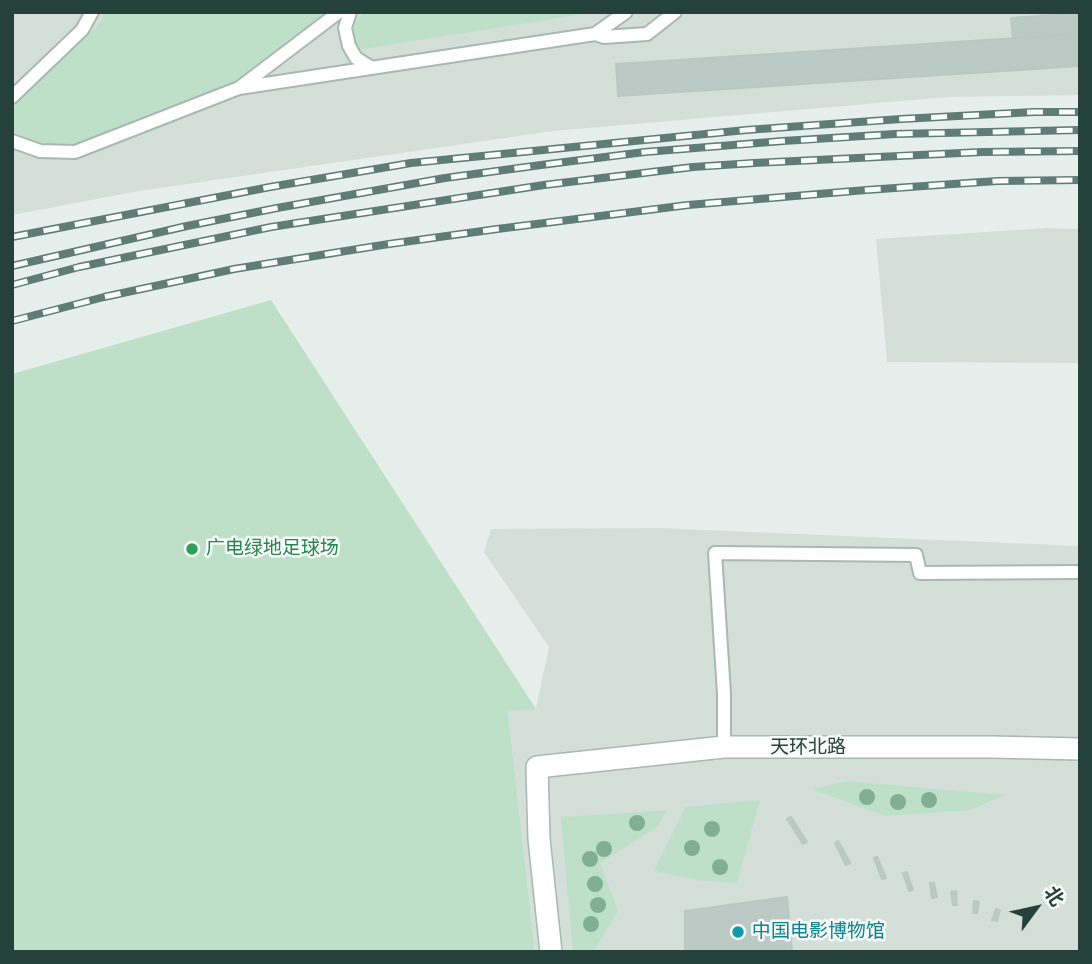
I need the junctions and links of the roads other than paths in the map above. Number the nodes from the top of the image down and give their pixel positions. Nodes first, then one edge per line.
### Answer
1 (92, 12) edge
2 (340, 12) edge
3 (350, 12) edge
4 (626, 12) edge
5 (675, 12) edge
6 (595, 34) junction
7 (372, 68) junction
8 (239, 89) junction
9 (12, 97) edge
10 (12, 141) edge
11 (1080, 572) edge
12 (724, 747) junction
13 (1080, 749) edge
14 (551, 952) edge

1 - 9 lane
2 - 8 lane
3 - 7 lane
4 - 6 lane
5 - 6 lane
6 - 7 lane
7 - 8 lane
8 - 10 lane
11 - 12 lane
12 - 13 street, 天环北路
12 - 14 street, 天环北路

